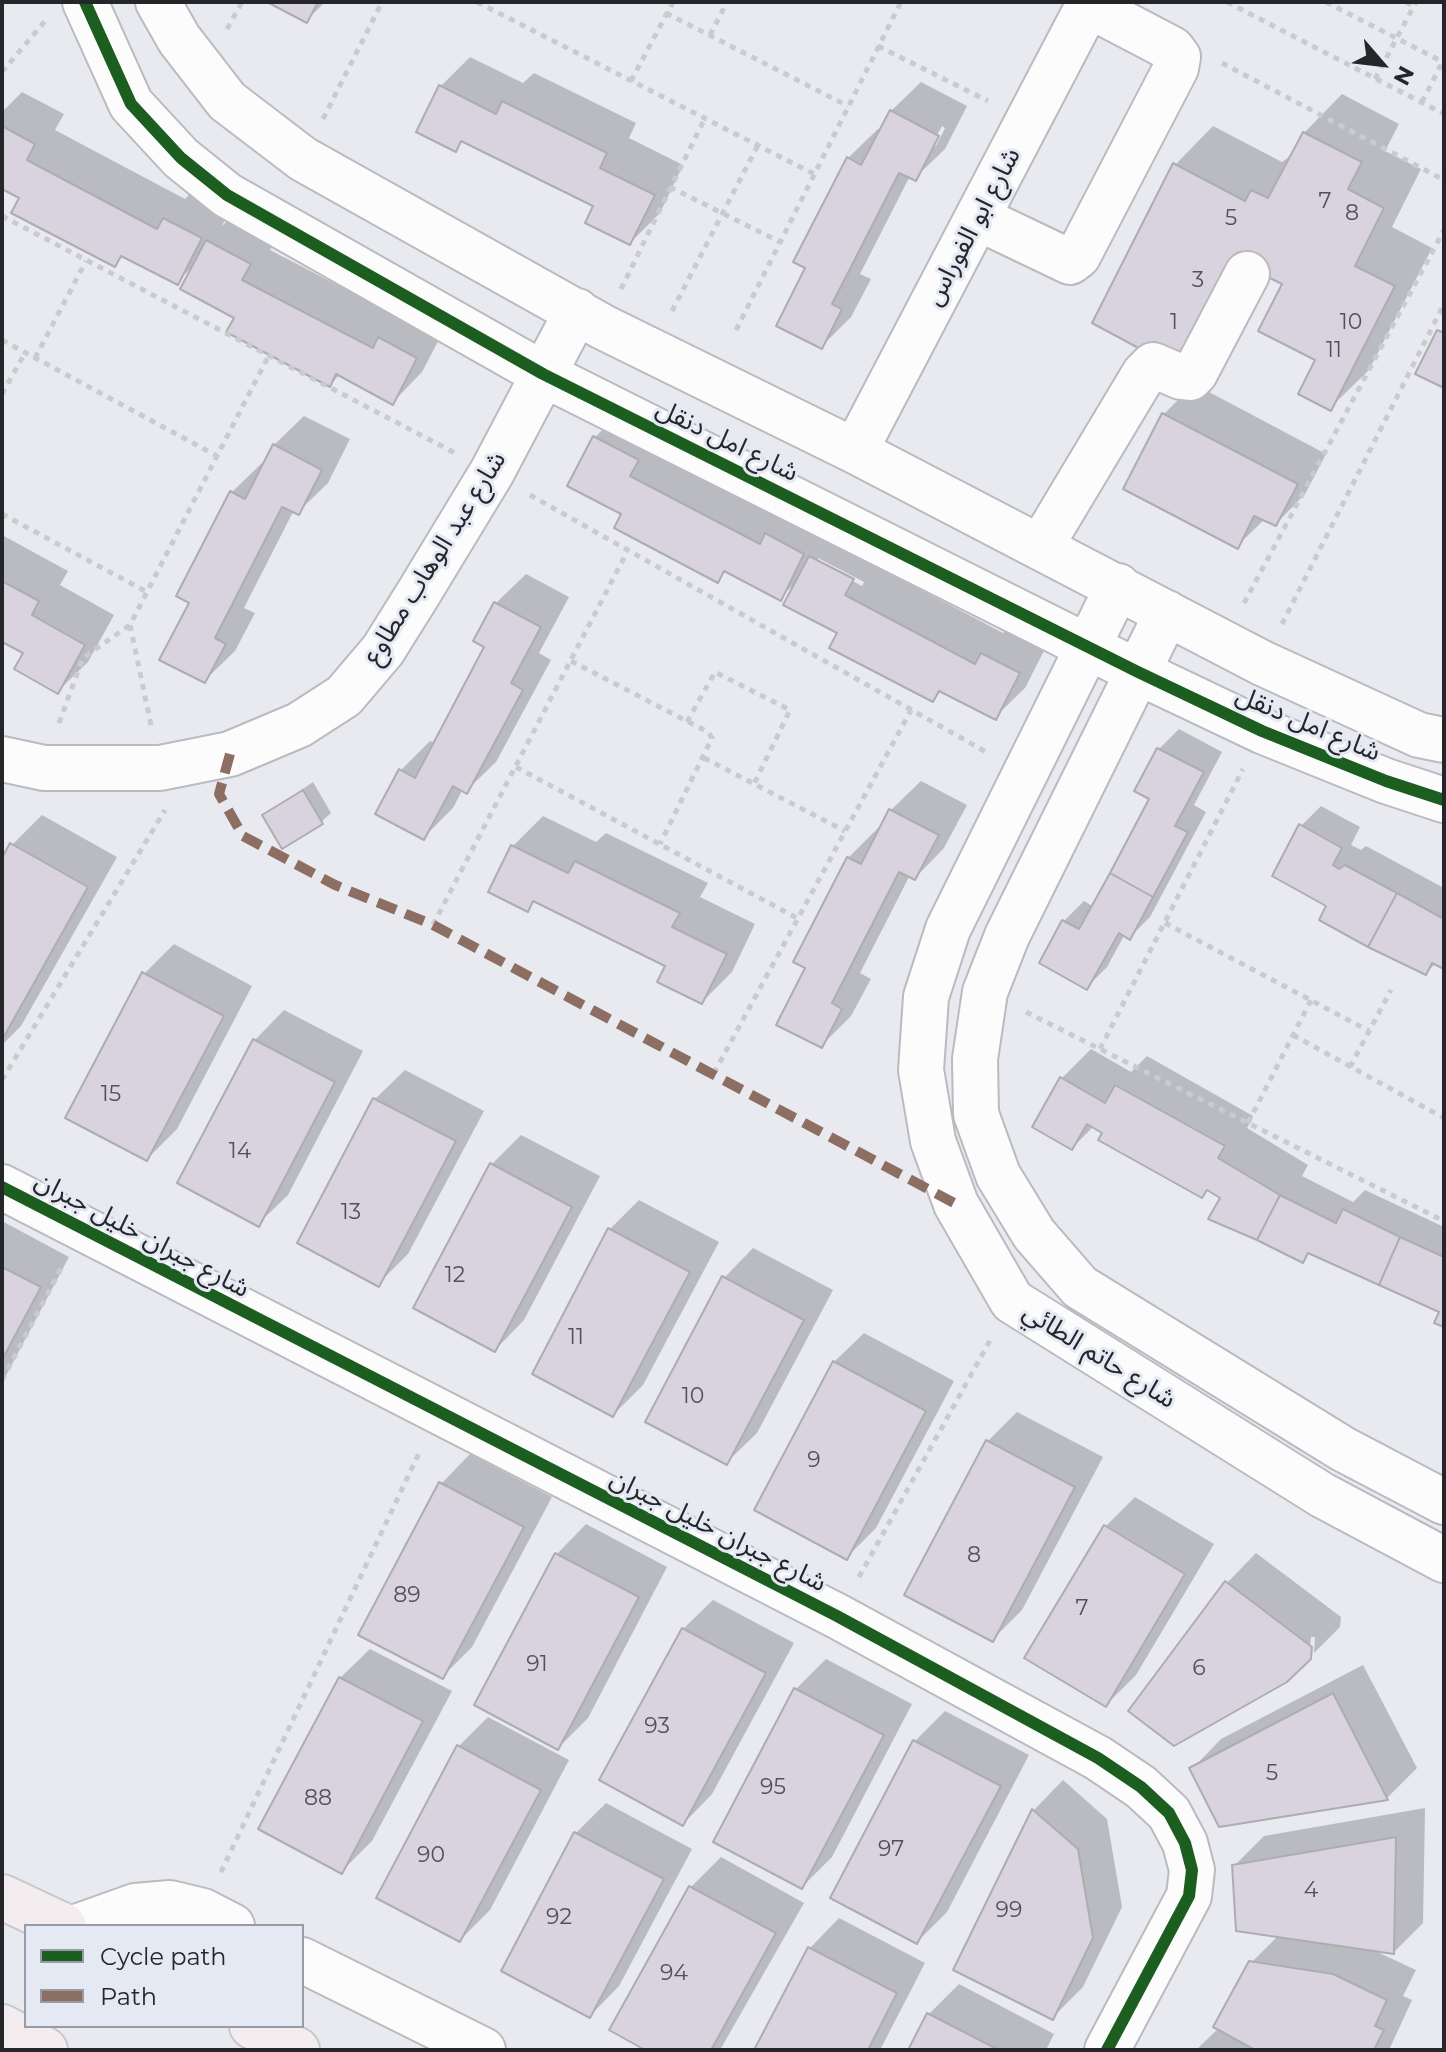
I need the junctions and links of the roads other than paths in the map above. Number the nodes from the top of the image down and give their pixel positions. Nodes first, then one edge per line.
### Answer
1 (158, 2) edge
2 (1089, 4) edge
3 (68, 8) edge
4 (978, 218) junction
5 (1247, 274) dead end
6 (590, 319) junction
7 (543, 374) junction
8 (855, 451) junction
9 (1041, 546) junction
10 (1118, 586) junction
11 (1167, 613) junction
12 (1088, 645) junction
13 (1138, 672) junction
14 (1444, 740) edge
15 (2, 759) edge
16 (1444, 800) edge
17 (2, 1187) edge
18 (1343, 1449) junction
19 (1322, 1495) junction
20 (1444, 1502) edge
21 (1434, 1559) edge
22 (2, 1897) edge
23 (217, 1919) edge
24 (60, 1924) edge
25 (85, 1924) edge
26 (304, 1961) edge
27 (2, 2027) edge
28 (256, 2028) edge
29 (45, 2050) edge
30 (297, 2050) edge
31 (483, 2050) edge
32 (1107, 2050) edge

1 - 6 street, شارع امل دنقل
2 - 4 street, شارع ابو الفوراس
2 - 4 street
3 - 7 street, شارع امل دنقل
4 - 8 street, شارع ابو الفوراس
5 - 9 street
6 - 7 street, شارع عبد الوهاب مطاوع
6 - 8 street, شارع امل دنقل
7 - 12 street, شارع امل دنقل
7 - 15 street, شارع عبد الوهاب مطاوع
8 - 9 street, شارع امل دنقل
9 - 10 street, شارع امل دنقل
10 - 11 street, شارع امل دنقل
10 - 12 street, شارع حاتم الطائي
11 - 13 street, شارع حاتم الطائي
11 - 14 street, شارع امل دنقل
12 - 13 street, شارع امل دنقل
12 - 19 street, شارع حاتم الطائي
13 - 16 street, شارع امل دنقل
13 - 18 street, شارع حاتم الطائي
17 - 32 street, شارع جبران خليل جبران
18 - 19 street
18 - 20 street, شارع حاتم الطائي
19 - 21 street, شارع حاتم الطائي
22 - 24 main road
23 - 25 street
26 - 31 street
27 - 29 main road
28 - 30 main road

